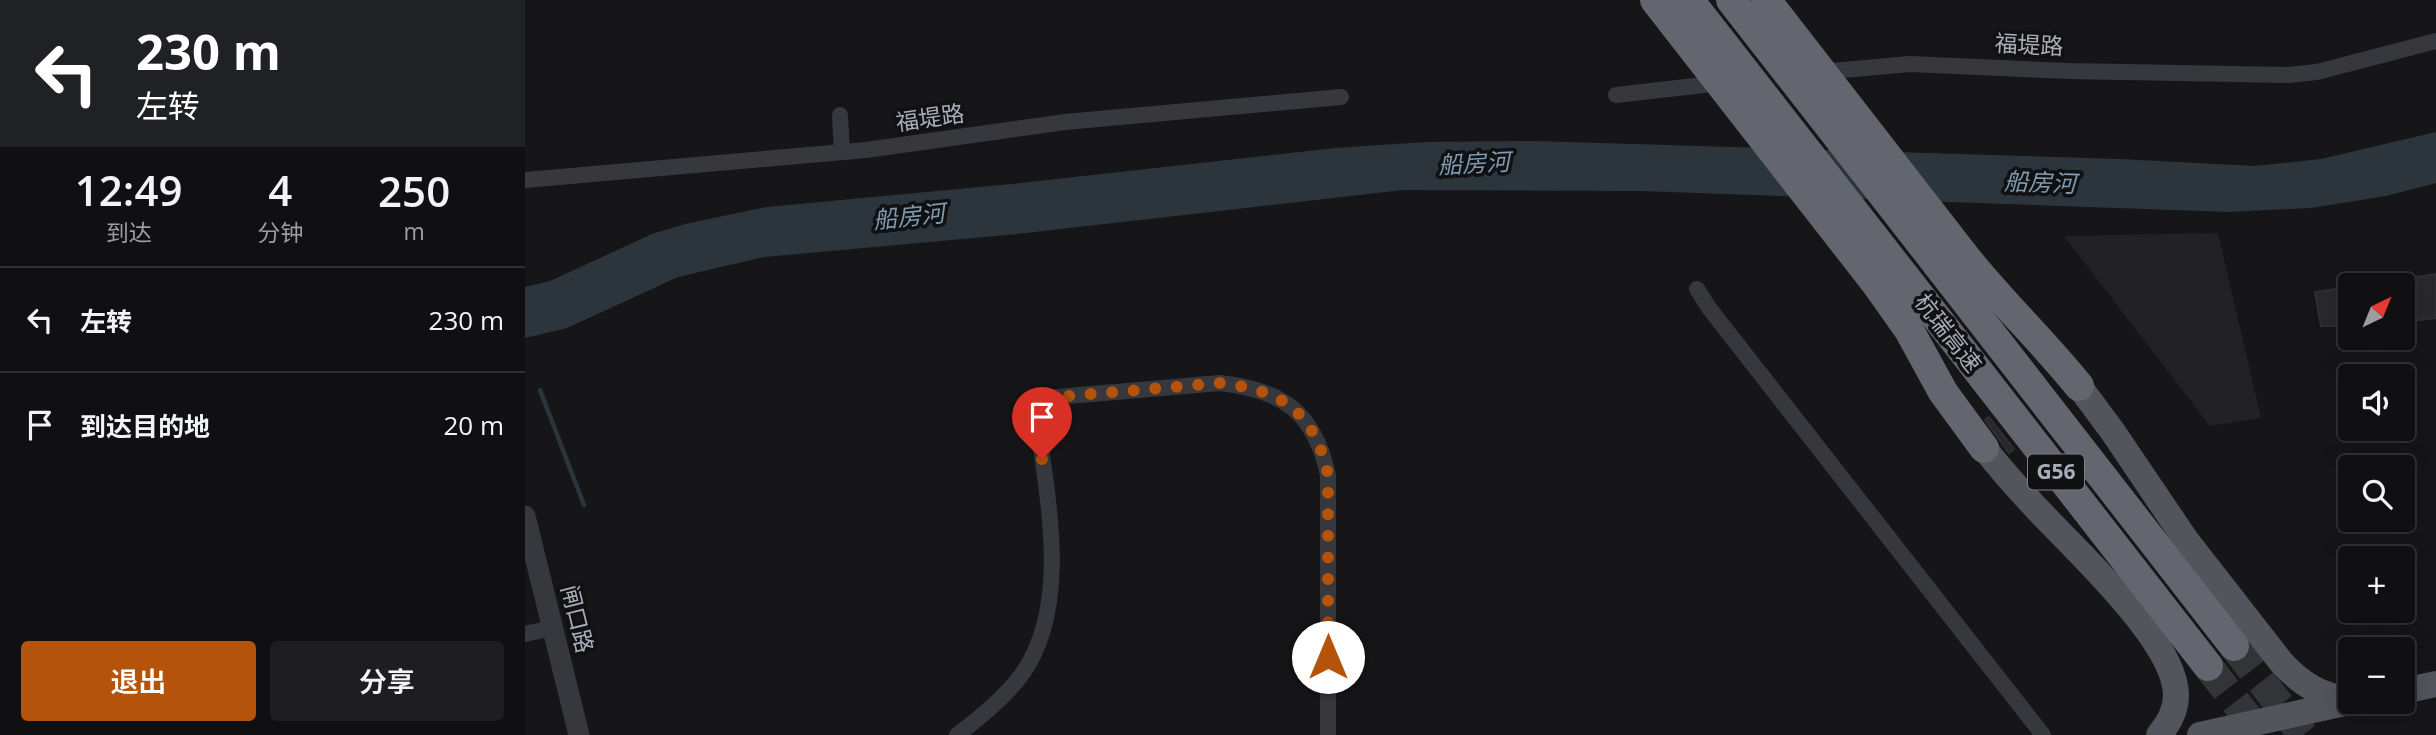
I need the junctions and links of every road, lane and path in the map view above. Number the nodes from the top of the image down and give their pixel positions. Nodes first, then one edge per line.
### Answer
1 (1655, 0) edge
2 (1689, 0) edge
3 (1731, 0) edge
4 (1766, 0) edge
5 (2436, 41) edge
6 (1616, 95) dead end
7 (1341, 97) dead end
8 (840, 115) dead end
9 (842, 152) junction
10 (525, 180) edge
11 (1950, 259) junction
12 (1891, 282) junction
13 (1696, 289) dead end
14 (2079, 386) joint
15 (1984, 448) joint
16 (525, 516) edge
17 (552, 628) junction
18 (525, 634) edge
19 (2234, 646) tunnel mouth
20 (2207, 666) tunnel mouth
21 (2436, 684) edge
22 (2415, 688) edge
23 (2338, 697) edge
24 (2338, 703) edge
25 (579, 735) edge
26 (957, 735) edge
27 (1328, 735) edge
28 (2043, 735) edge
29 (2159, 735) edge
30 (2200, 735) edge

1 - 12 highway, bridge
2 - 12 highway, 杭瑞高速 / G56, bridge
3 - 11 highway, 杭瑞高速 / G56, bridge
4 - 11 highway, bridge
5 - 6 street, 福堤路
7 - 9 street, 福堤路
8 - 9 street
9 - 10 street, 福堤路
11 - 14 highway
11 - 19 highway, 杭瑞高速 / G56
12 - 15 highway
12 - 20 highway, 杭瑞高速 / G56
13 - 28 street
14 - 23 main road
15 - 29 main road
16 - 17 street, 闸口路
17 - 18 street
17 - 25 street, 闸口路
21 - 22 main road
24 - 30 main road
26 - 27 street

